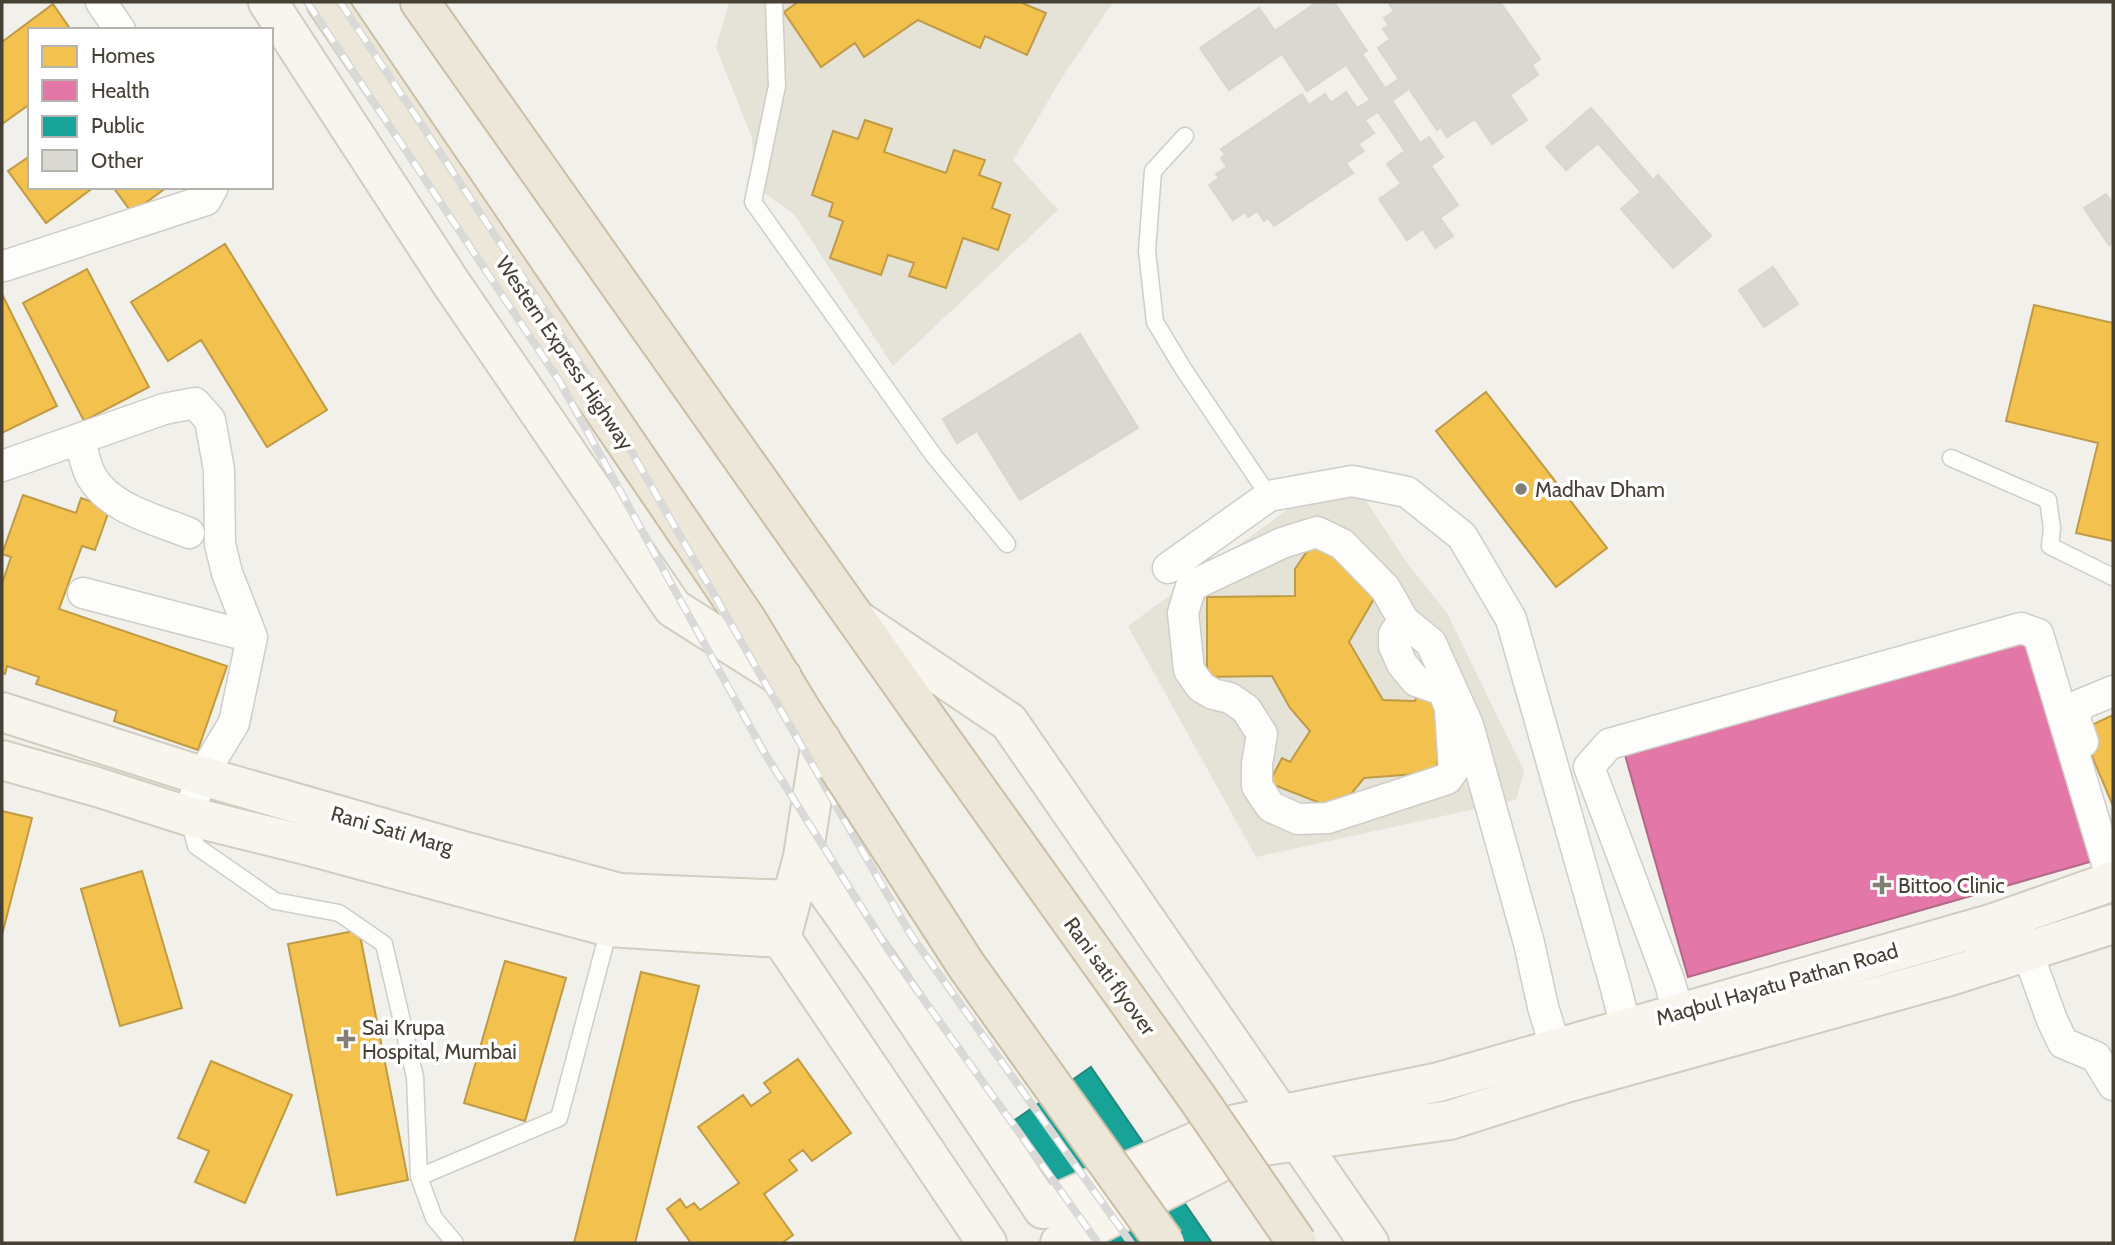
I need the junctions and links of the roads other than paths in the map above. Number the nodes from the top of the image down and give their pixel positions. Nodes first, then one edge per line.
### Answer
1 (101, 2) edge
2 (268, 2) edge
3 (326, 2) edge
4 (420, 2) edge
5 (774, 2) edge
6 (119, 28) edge
7 (1185, 136) dead end
8 (212, 189) edge
9 (3, 265) edge
10 (80, 439) junction
11 (1951, 458) dead end
12 (2, 466) edge
13 (1269, 496) junction
14 (189, 533) dead end
15 (1007, 544) dead end
16 (1168, 568) dead end
17 (2113, 577) edge
18 (83, 593) dead end
19 (855, 618) junction
20 (1404, 621) junction
21 (252, 637) junction
22 (2113, 691) edge
23 (791, 693) junction
24 (2, 712) edge
25 (829, 753) junction
26 (2, 760) edge
27 (202, 776) junction
28 (188, 816) junction
29 (2113, 832) edge
30 (363, 841) junction
31 (803, 857) junction
32 (2113, 882) edge
33 (791, 901) junction
34 (615, 910) junction
35 (2113, 924) edge
36 (781, 938) junction
37 (2027, 951) junction
38 (1884, 954) junction
39 (1892, 992) junction
40 (1684, 1030) junction
41 (1630, 1046) junction
42 (1561, 1065) junction
43 (2113, 1086) edge
44 (1287, 1127) junction
45 (419, 1177) junction
46 (455, 1243) edge
47 (987, 1243) edge
48 (1061, 1243) edge
49 (1165, 1243) edge
50 (1297, 1243) edge
51 (1369, 1243) edge

1 - 6 street
2 - 23 street
3 - 23 highway, Western Express Highway
4 - 19 highway
5 - 15 lane
7 - 13 lane
8 - 9 street
10 - 12 street
10 - 14 street
10 - 21 street
11 - 17 lane
13 - 16 street
13 - 41 street
18 - 21 street
19 - 44 street
19 - 50 highway, Rani sati flyover, bridge
20 - 20 street
20 - 42 street
21 - 27 street
22 - 29 street
23 - 25 highway, Western Express Highway
24 - 27 street, Rani Sati Marg
25 - 31 street
25 - 49 highway, bridge
26 - 28 street, Rani Sati Marg
27 - 28 street
27 - 30 street, Rani Sati Marg
28 - 30 street, Rani Sati Marg
28 - 45 lane
30 - 34 street, Rani Sati Marg
31 - 33 street
31 - 44 street
32 - 38 street, Maqbul Hayatu Pathan Road
32 - 40 street
33 - 34 street, Rani Sati Marg
33 - 36 street
34 - 36 street, Rani Sati Marg
34 - 45 lane
35 - 37 street
36 - 47 street
37 - 39 street
37 - 43 street
38 - 39 street
38 - 40 street, Maqbul Hayatu Pathan Road
39 - 40 street
40 - 41 street, Maqbul Hayatu Pathan Road
41 - 42 street, Maqbul Hayatu Pathan Road
42 - 44 street, Maqbul Hayatu Pathan Road
42 - 44 street
44 - 48 street
44 - 51 street
45 - 46 lane

